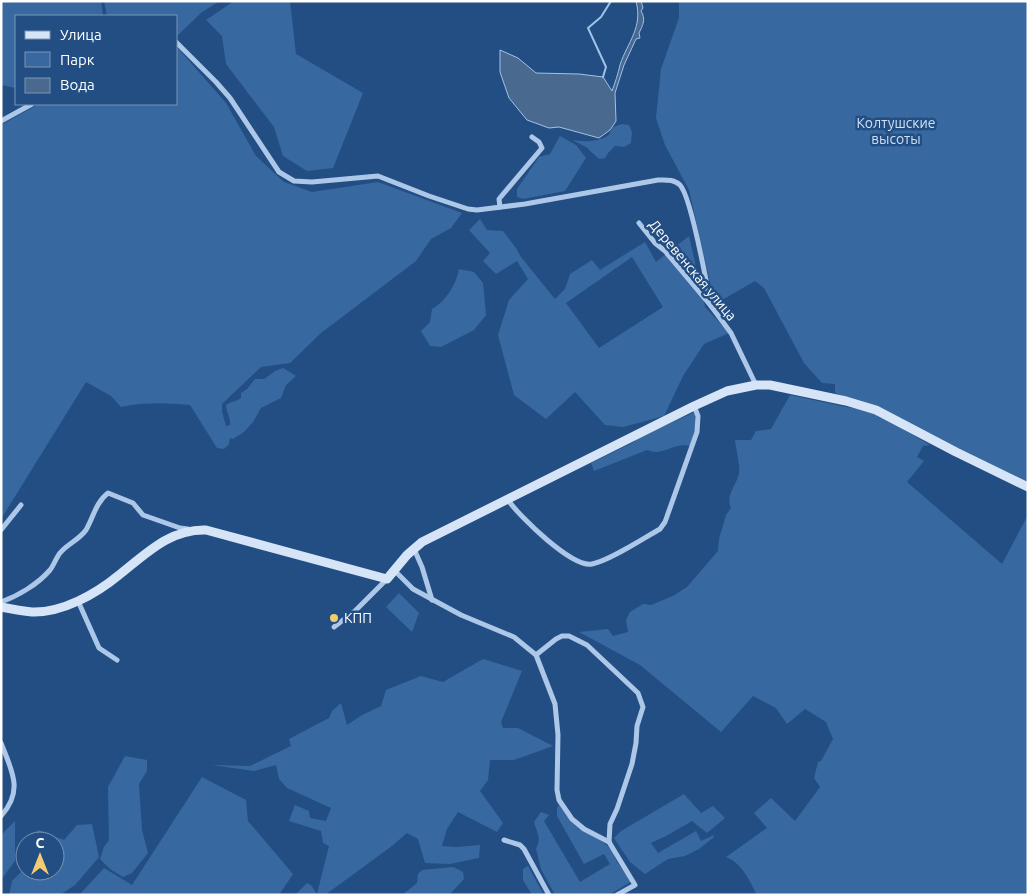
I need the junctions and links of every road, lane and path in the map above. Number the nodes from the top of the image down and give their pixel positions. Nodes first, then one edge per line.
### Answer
1 (178, 44) edge
2 (30, 105) edge
3 (1, 121) edge
4 (532, 137) dead end
5 (500, 207) junction
6 (639, 223) dead end
7 (711, 306) junction
8 (756, 385) junction
9 (694, 406) junction
10 (1028, 487) edge
11 (508, 500) junction
12 (21, 505) dead end
13 (1, 530) edge
14 (197, 530) junction
15 (413, 548) junction
16 (394, 570) junction
17 (387, 579) junction
18 (432, 600) junction
19 (78, 601) junction
20 (1, 602) edge
21 (1, 607) edge
22 (334, 627) dead end
23 (536, 655) junction
24 (117, 660) dead end
25 (1, 743) edge
26 (1, 816) edge
27 (504, 840) dead end
28 (609, 842) junction
29 (549, 895) edge
30 (617, 895) edge

1 - 5 street
2 - 3 street
4 - 5 street
5 - 7 street
6 - 7 street, Деревенская улица
7 - 8 street, Деревенская улица
8 - 9 street
8 - 10 street
9 - 11 street
9 - 11 street
11 - 15 street
12 - 13 street
14 - 17 street
14 - 19 street
14 - 20 street
15 - 16 street
15 - 18 street
16 - 17 street
16 - 18 street
17 - 22 street
18 - 23 street
19 - 21 street
19 - 24 street
23 - 28 street
23 - 28 street
25 - 26 street
27 - 29 street
28 - 30 street

